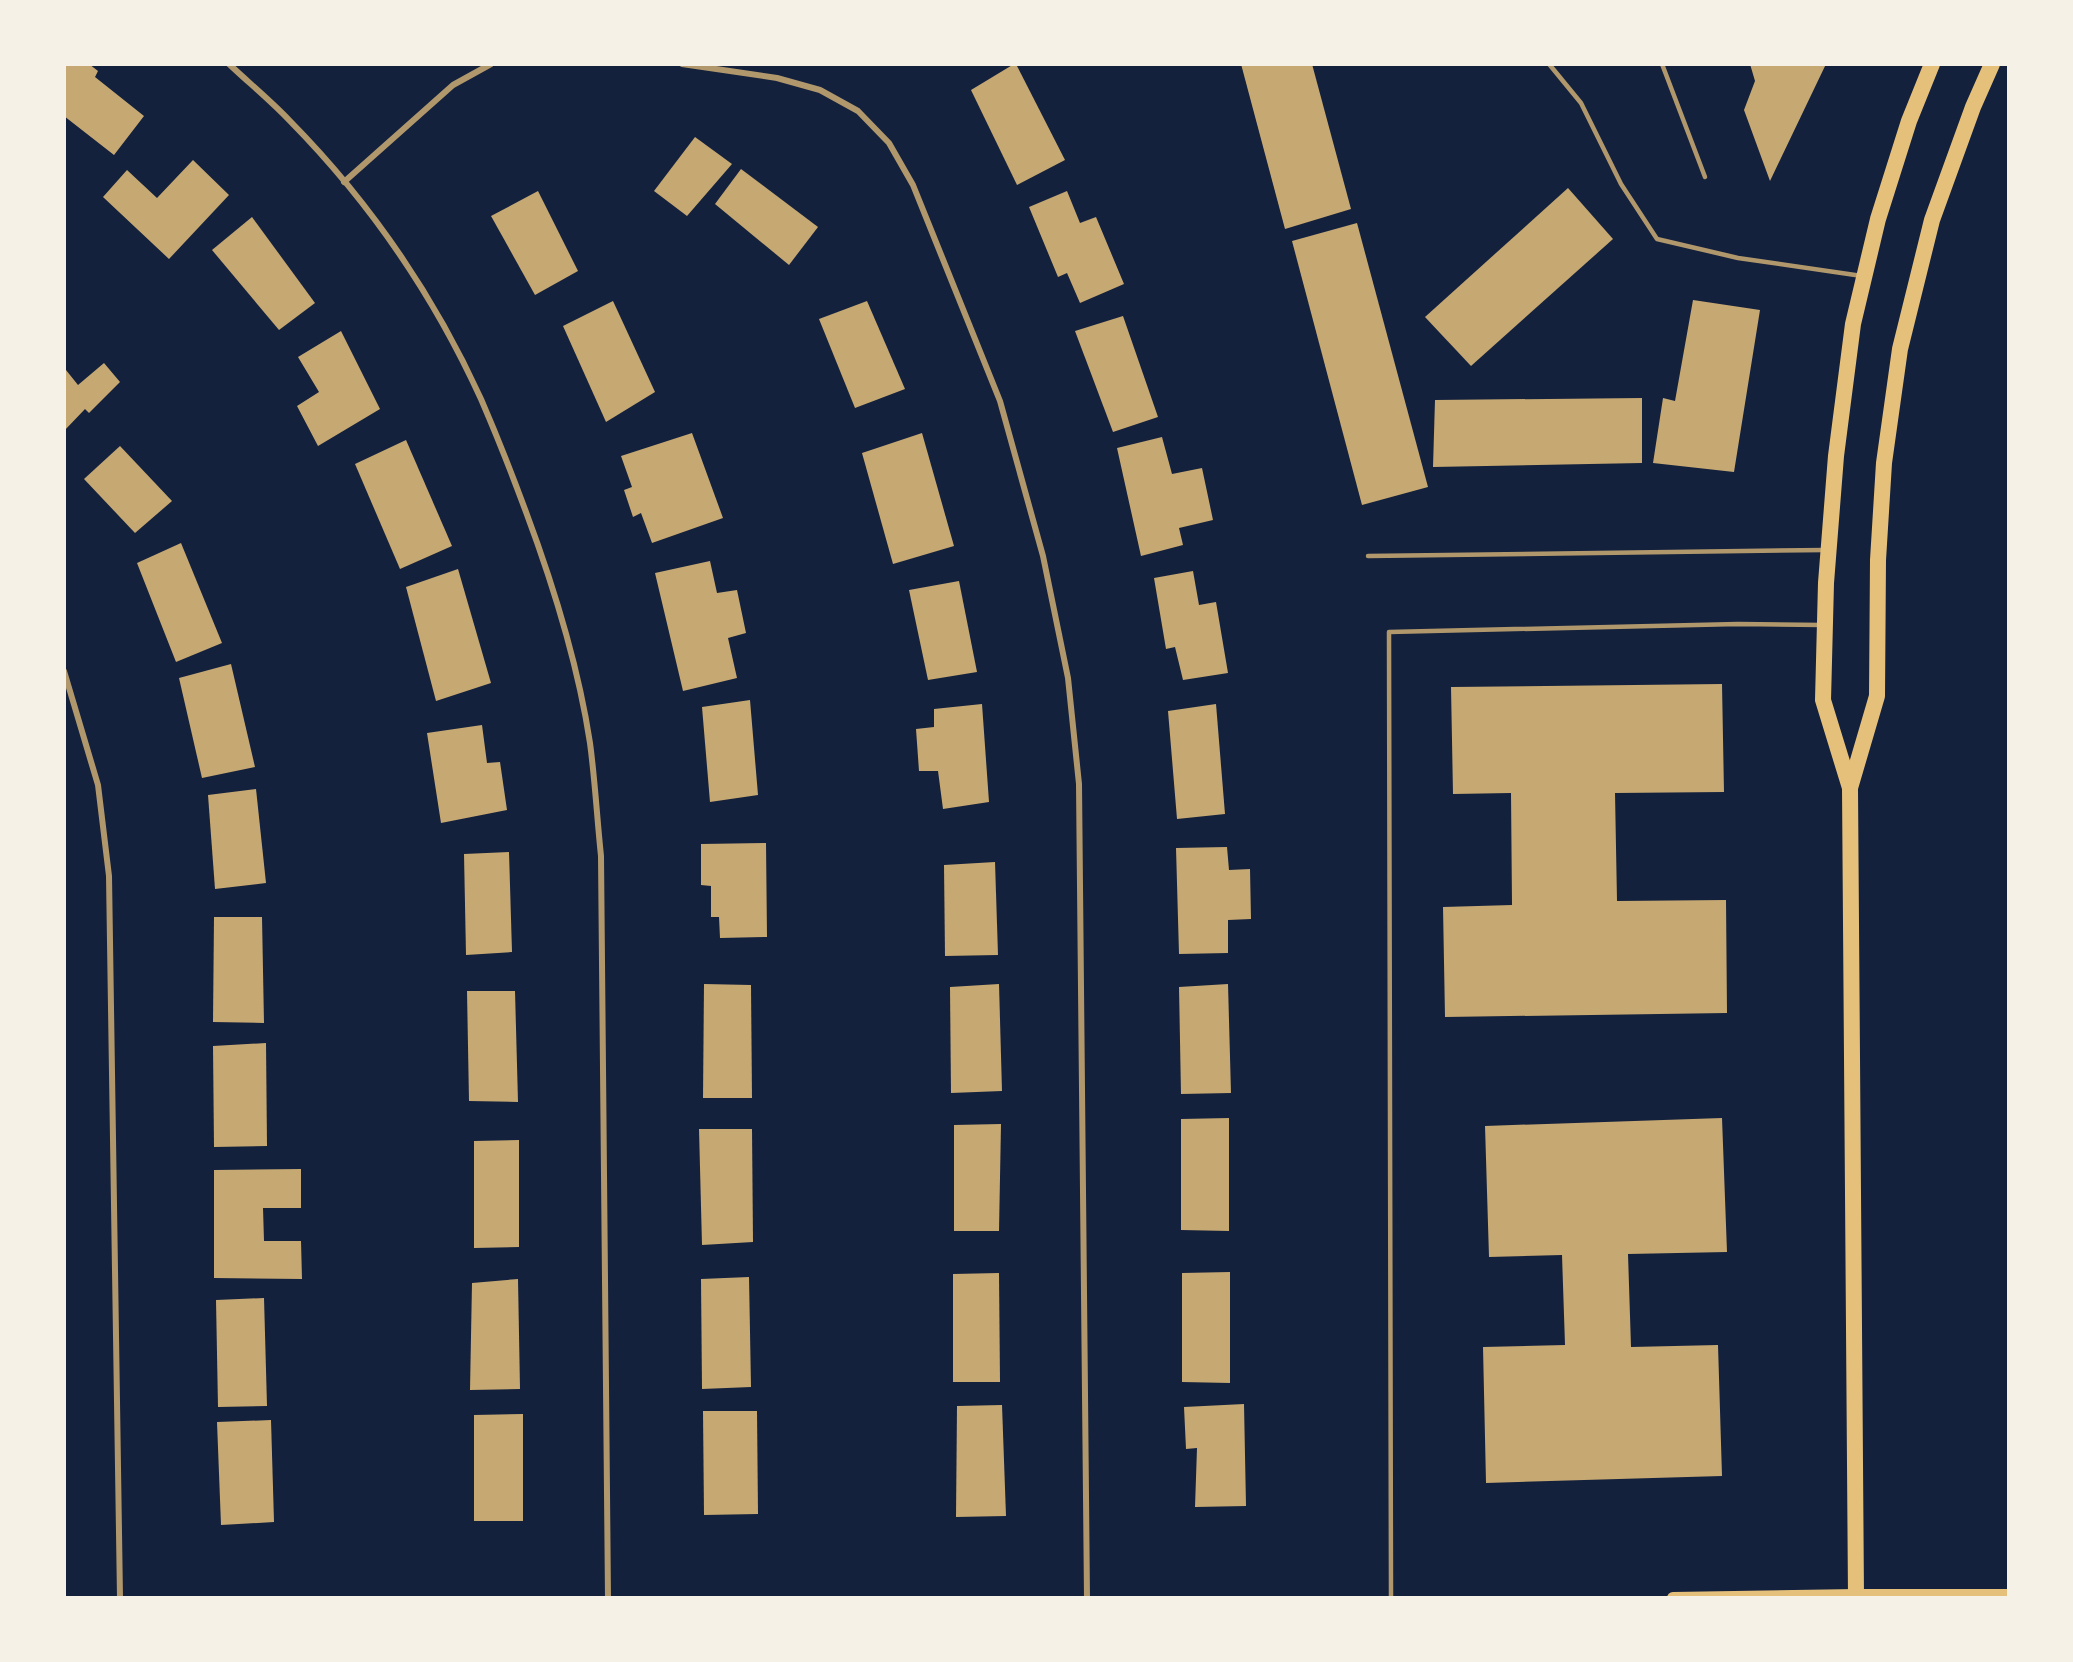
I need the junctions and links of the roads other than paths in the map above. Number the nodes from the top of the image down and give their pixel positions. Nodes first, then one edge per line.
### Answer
1 (229, 64) edge
2 (491, 64) edge
3 (682, 64) edge
4 (1549, 64) edge
5 (1662, 64) edge
6 (1932, 64) edge
7 (1992, 64) edge
8 (1705, 177) dead end
9 (344, 182) junction
10 (1864, 276) junction
11 (1828, 550) junction
12 (1368, 556) dead end
13 (1824, 625) junction
14 (64, 671) edge
15 (1850, 788) junction
16 (2008, 1595) edge
17 (1856, 1596) edge
18 (120, 1598) edge
19 (608, 1598) edge
20 (1087, 1598) edge
21 (1391, 1598) edge
22 (1673, 1598) edge

1 - 9 street
2 - 9 street
3 - 20 street
4 - 10 lane
5 - 8 lane
6 - 10 highway
7 - 15 highway
9 - 19 street
10 - 11 highway
11 - 12 lane
11 - 13 highway
13 - 15 highway
13 - 21 lane
14 - 18 street
15 - 17 highway
16 - 17 main road
17 - 22 main road

